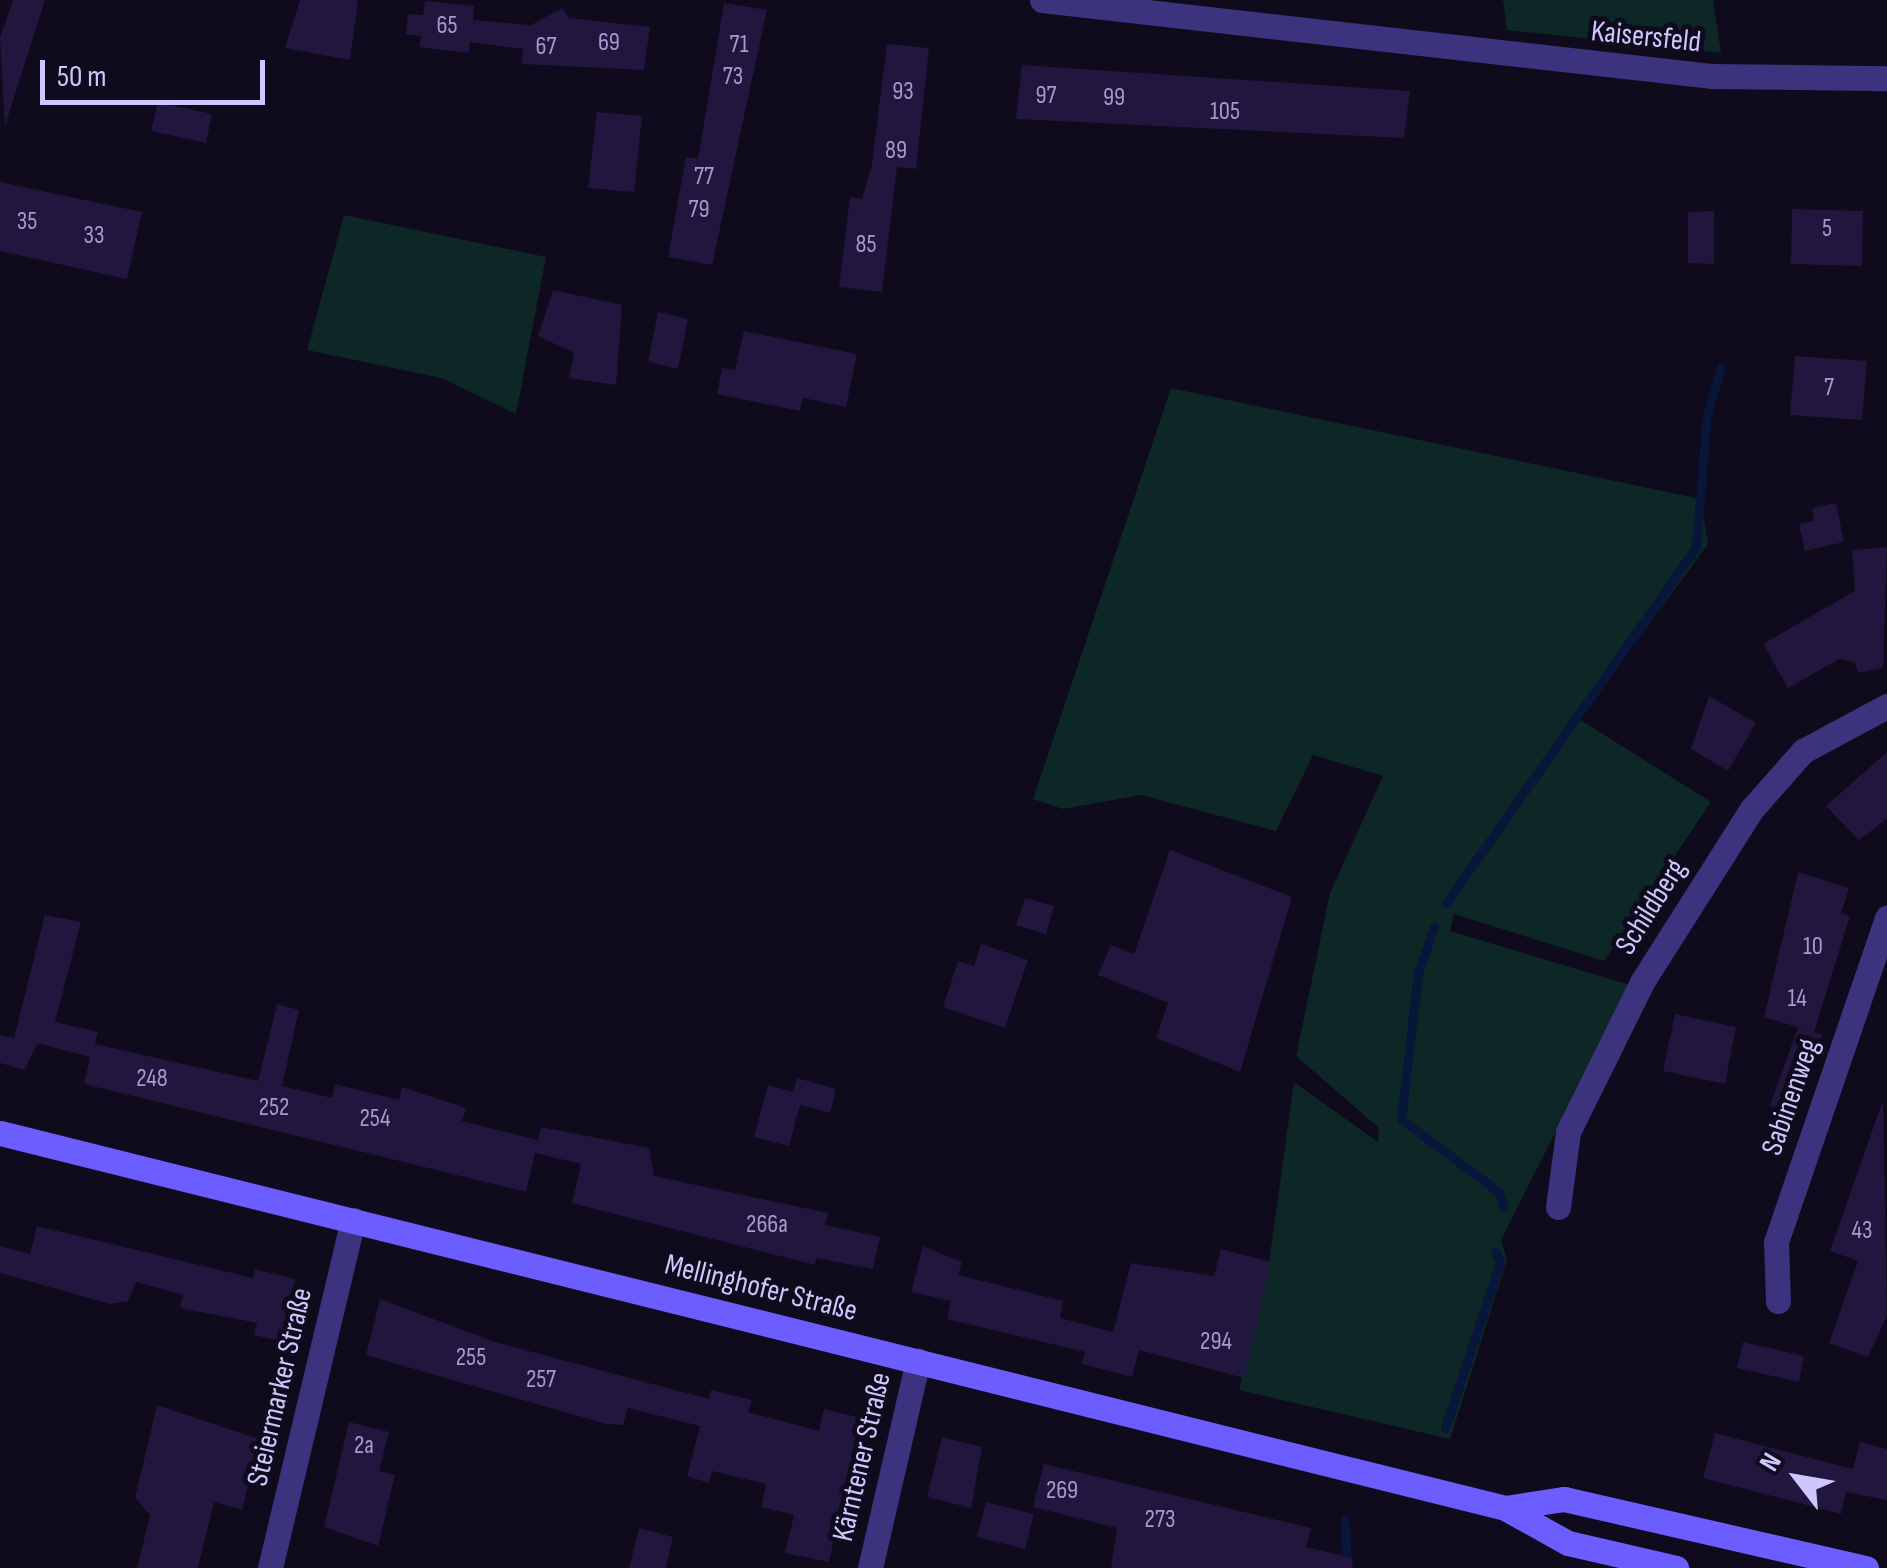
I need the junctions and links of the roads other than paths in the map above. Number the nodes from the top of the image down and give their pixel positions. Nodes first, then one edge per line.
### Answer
1 (1042, 0) edge
2 (1887, 78) edge
3 (1887, 706) edge
4 (1887, 917) edge
5 (0, 1133) edge
6 (1558, 1207) dead end
7 (354, 1220) junction
8 (1778, 1301) dead end
9 (918, 1360) junction
10 (1506, 1508) junction
11 (270, 1568) edge
12 (870, 1568) edge
13 (1676, 1568) edge
14 (1866, 1568) edge

1 - 2 street, Kaisersfeld
3 - 6 street, Schildberg
4 - 8 street, Sabinenweg
5 - 7 main road, Mellinghofer Straße
7 - 9 main road, Mellinghofer Straße
7 - 11 street, Steiermarker Straße
9 - 10 main road, Mellinghofer Straße
9 - 12 street, Kärntener Straße
10 - 13 main road, Mellinghofer Straße
10 - 14 main road, Mellinghofer Straße

